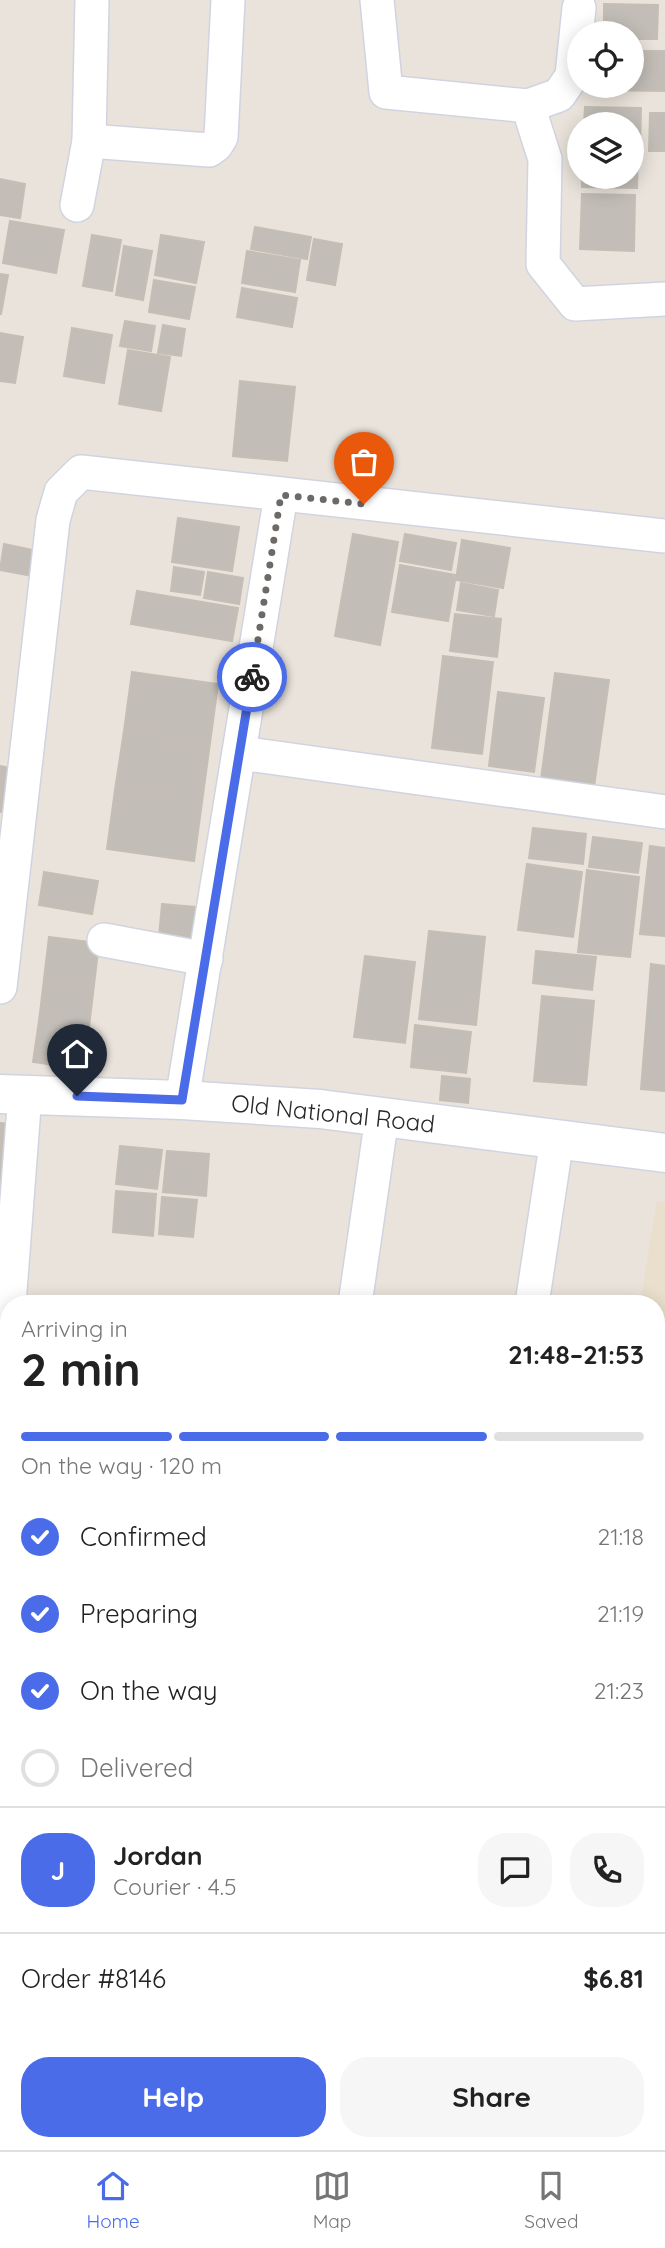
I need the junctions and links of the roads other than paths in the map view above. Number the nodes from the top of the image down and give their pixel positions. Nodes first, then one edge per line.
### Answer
1 (92, 0) edge
2 (228, 0) edge
3 (377, 0) edge
4 (579, 8) dead end
5 (528, 106) junction
6 (89, 141) junction
7 (77, 205) dead end
8 (665, 299) edge
9 (281, 495) junction
10 (665, 536) edge
11 (240, 753) junction
12 (665, 812) edge
13 (104, 940) dead end
14 (206, 959) junction
15 (0, 987) edge
16 (13, 1094) edge
17 (182, 1100) junction
18 (382, 1117) junction
19 (557, 1139) junction
20 (665, 1153) edge
21 (9, 1295) edge
22 (356, 1295) edge
23 (533, 1295) edge

1 - 6 street
2 - 6 street
3 - 5 street
4 - 5 street
5 - 8 street
6 - 7 street
9 - 10 street
9 - 11 street
9 - 15 street
11 - 12 street
11 - 14 street
13 - 14 street
14 - 17 street
16 - 17 main road, Old National Road
16 - 21 street
17 - 18 main road, Old National Road
18 - 19 main road, Old National Road
18 - 22 street
19 - 20 main road, Old National Road
19 - 23 street

